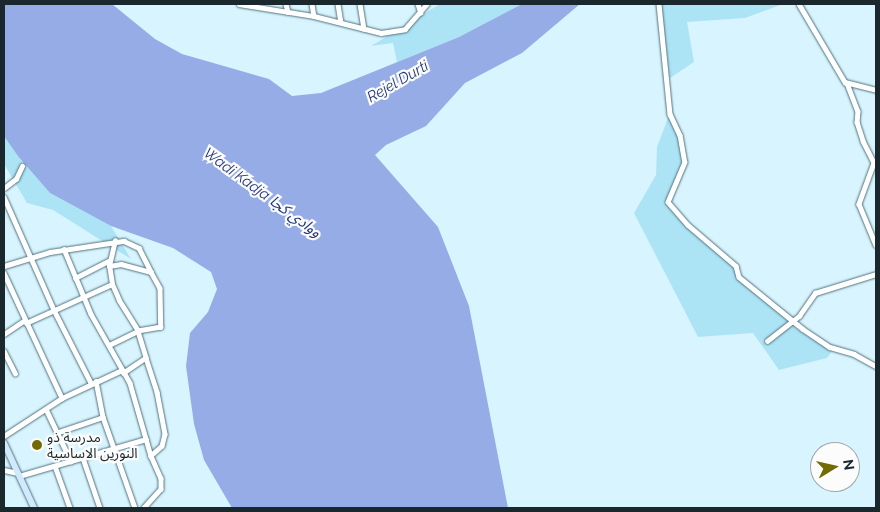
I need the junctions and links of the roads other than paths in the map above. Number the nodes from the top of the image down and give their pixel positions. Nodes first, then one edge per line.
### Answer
1 (239, 4) edge
2 (286, 4) edge
3 (312, 4) edge
4 (338, 4) edge
5 (360, 4) edge
6 (418, 4) edge
7 (427, 4) edge
8 (659, 4) edge
9 (799, 4) edge
10 (805, 4) edge
11 (258, 5) edge
12 (288, 12) junction
13 (421, 13) junction
14 (807, 14) junction
15 (314, 16) junction
16 (341, 22) junction
17 (364, 28) junction
18 (847, 83) junction
19 (876, 90) edge
20 (22, 166) dead end
21 (4, 188) edge
22 (4, 197) edge
23 (115, 241) junction
24 (876, 245) edge
25 (64, 249) junction
26 (32, 257) junction
27 (109, 264) junction
28 (4, 266) edge
29 (151, 272) junction
30 (4, 274) edge
31 (876, 274) edge
32 (76, 278) junction
33 (112, 284) junction
34 (83, 296) junction
35 (54, 310) junction
36 (793, 320) junction
37 (25, 322) junction
38 (138, 331) junction
39 (4, 334) edge
40 (767, 341) dead end
41 (109, 345) junction
42 (4, 352) edge
43 (146, 358) junction
44 (876, 366) edge
45 (123, 371) junction
46 (15, 373) dead end
47 (93, 382) junction
48 (62, 398) junction
49 (46, 409) junction
50 (103, 417) junction
51 (59, 432) junction
52 (4, 436) edge
53 (146, 439) junction
54 (4, 443) edge
55 (115, 448) junction
56 (151, 456) junction
57 (83, 458) junction
58 (71, 461) junction
59 (55, 466) junction
60 (5, 471) edge
61 (18, 474) junction
62 (34, 508) edge
63 (70, 508) edge
64 (100, 508) edge
65 (135, 508) edge
66 (144, 508) edge

1 - 11 street
2 - 12 street
3 - 15 street
4 - 16 street
5 - 17 street
6 - 13 street
7 - 13 street
8 - 36 street
9 - 14 street
10 - 14 street
11 - 12 street
12 - 15 street
13 - 17 street
14 - 18 street
15 - 16 street
16 - 17 street
18 - 19 street
18 - 24 street
20 - 21 street
22 - 26 street
23 - 25 street
23 - 27 street
23 - 29 street
25 - 26 street
25 - 32 street
26 - 28 street
26 - 35 street
27 - 29 street
27 - 32 street
27 - 33 street
29 - 38 street
30 - 37 street
31 - 36 street
32 - 34 street
33 - 34 street
33 - 38 street
34 - 35 street
34 - 41 street
35 - 37 street
35 - 47 street
36 - 40 street
36 - 44 street
37 - 39 street
37 - 48 street
38 - 41 street
38 - 43 street
41 - 45 street
42 - 46 street
43 - 45 street
43 - 56 street
45 - 47 street
45 - 53 street
47 - 48 street
47 - 50 street
48 - 49 street
49 - 51 street
49 - 52 street
50 - 51 street
50 - 55 street
51 - 58 street
53 - 55 street
53 - 56 street
54 - 61 main road
55 - 57 street
55 - 65 street
56 - 66 street
57 - 58 street
57 - 64 street
58 - 59 street
59 - 61 street
59 - 63 street
60 - 61 street
61 - 62 main road

